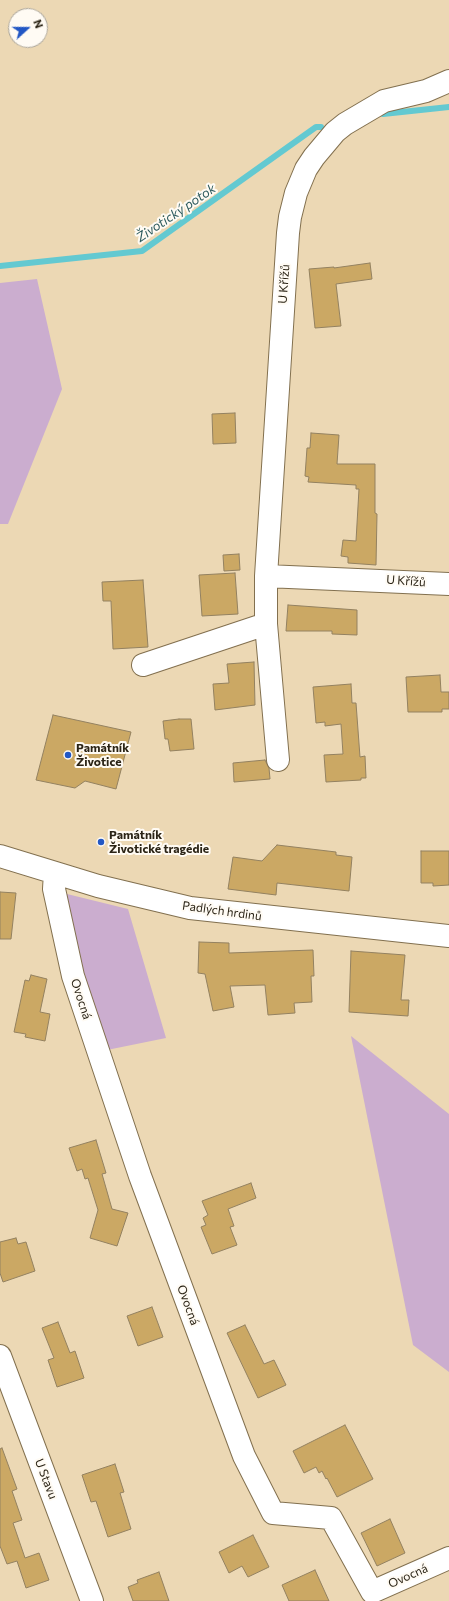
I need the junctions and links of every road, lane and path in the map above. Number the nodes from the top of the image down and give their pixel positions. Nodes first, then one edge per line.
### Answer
1 (449, 82) edge
2 (266, 576) junction
3 (449, 584) edge
4 (266, 624) junction
5 (143, 665) dead end
6 (278, 760) dead end
7 (0, 856) edge
8 (55, 873) junction
9 (449, 936) edge
10 (0, 1356) edge
11 (449, 1558) edge
12 (92, 1601) edge

1 - 2 street, U Křížů
2 - 3 street, U Křížů
2 - 4 street, U Křížů
4 - 5 street
4 - 6 street, U Křížů
7 - 8 street, Padlých hrdinů
8 - 9 street, Padlých hrdinů
8 - 11 street, Ovocná
10 - 12 street, U Stavu

